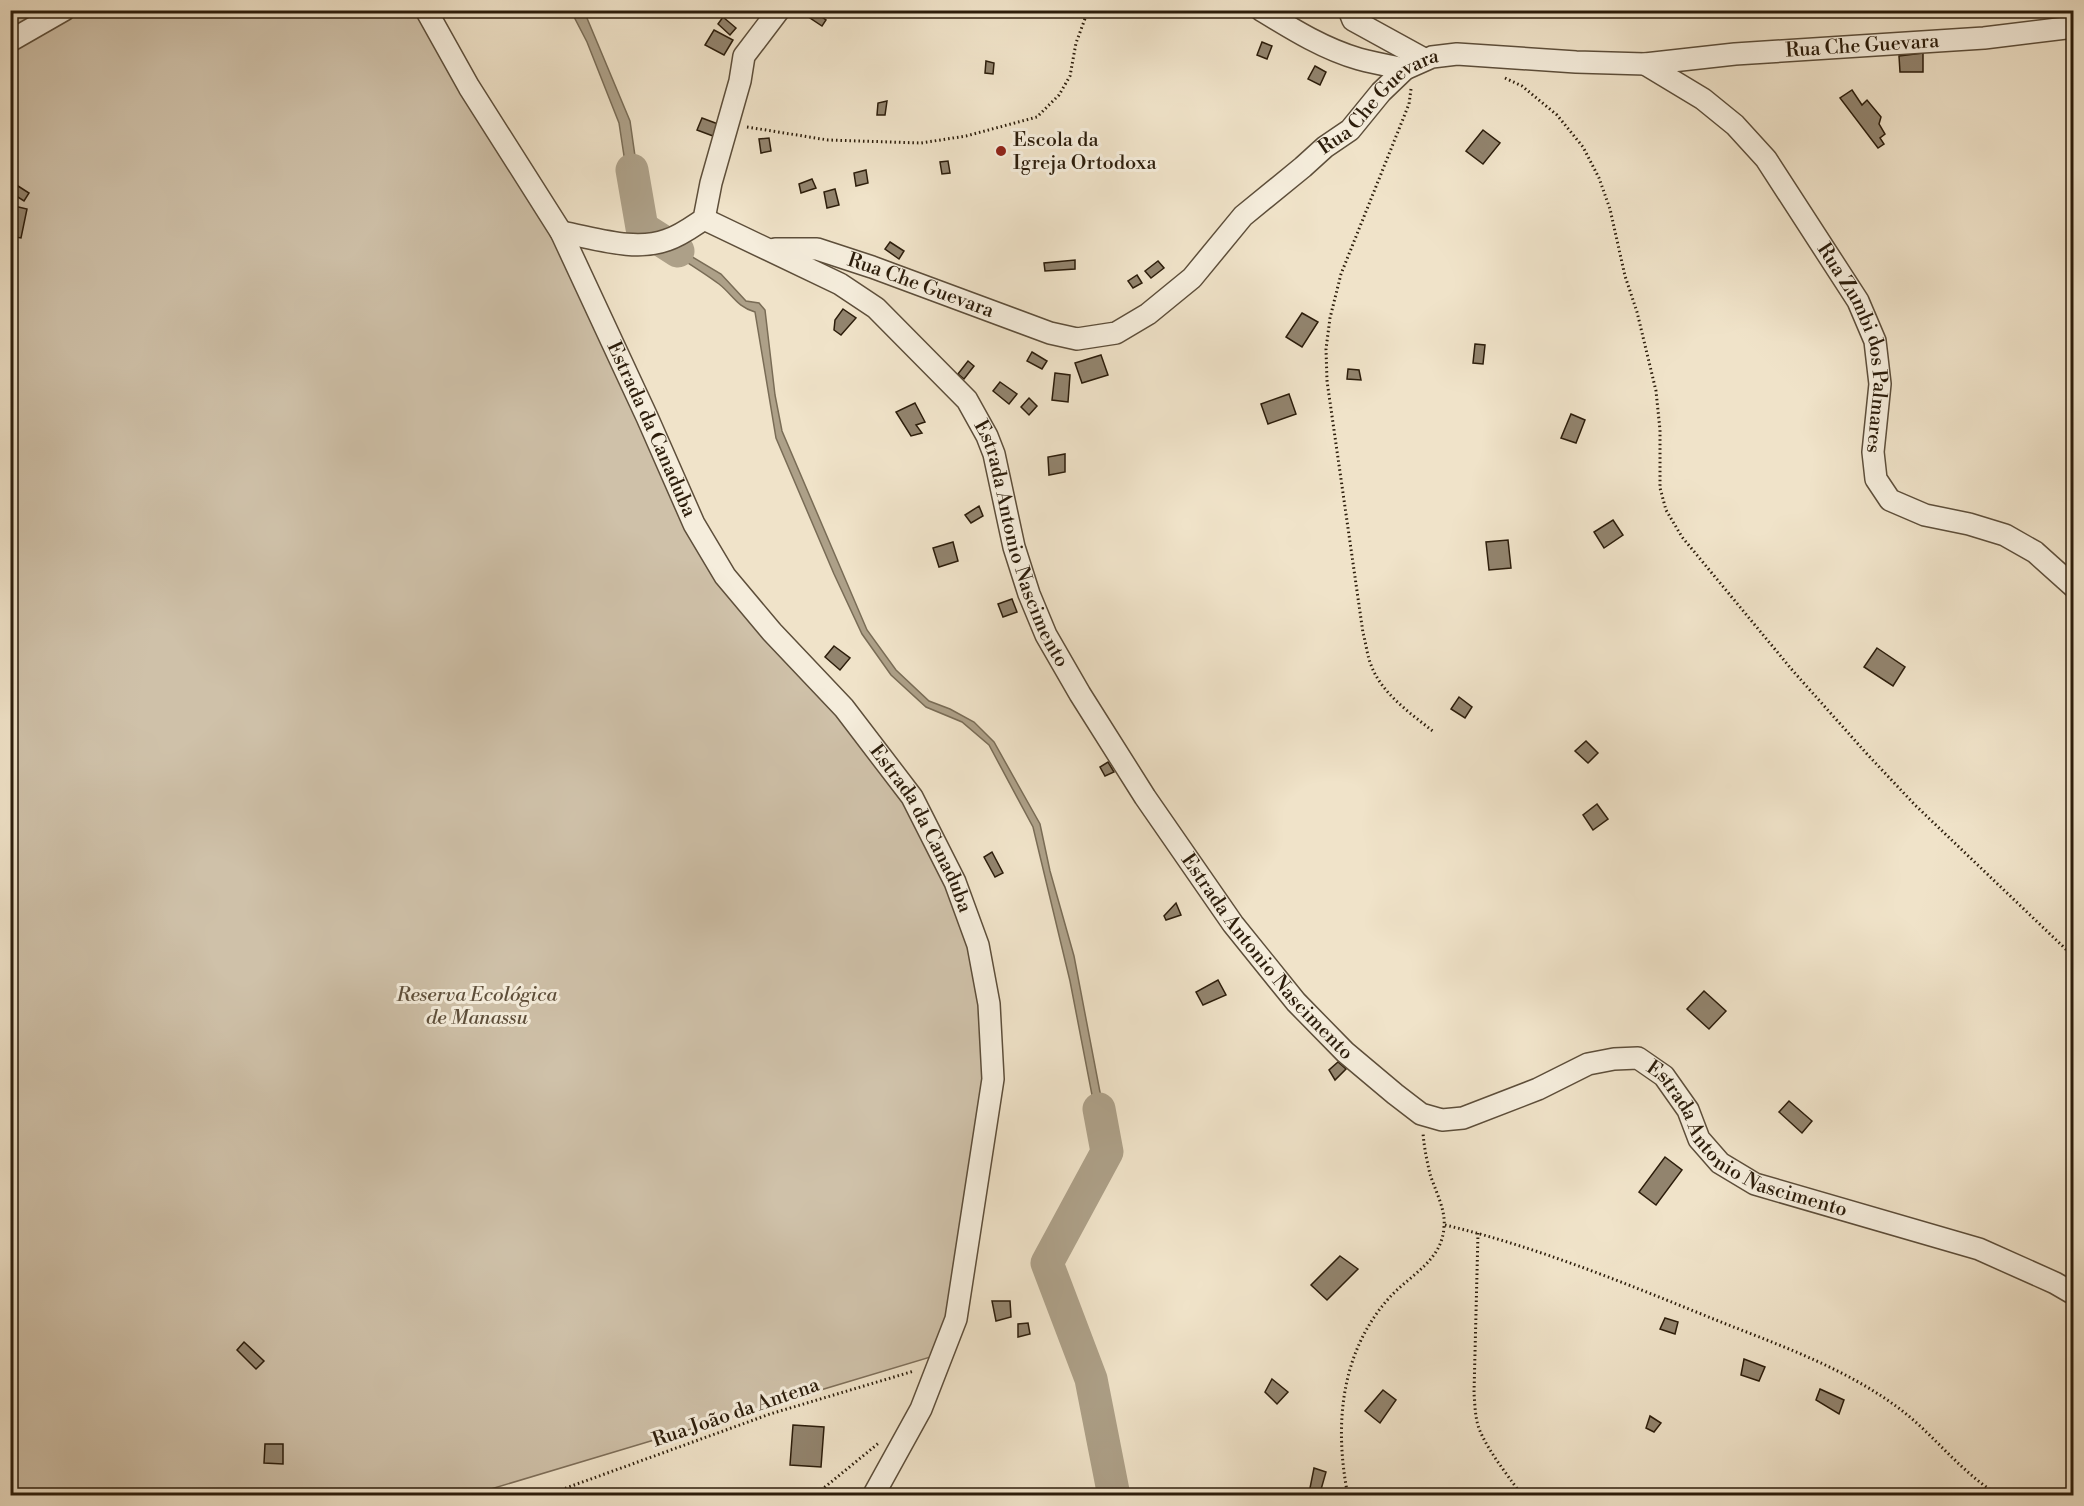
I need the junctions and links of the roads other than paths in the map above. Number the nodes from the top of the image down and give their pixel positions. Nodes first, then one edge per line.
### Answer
1 (64, 10) edge
2 (426, 10) edge
3 (779, 10) edge
4 (1261, 10) edge
5 (1349, 10) edge
6 (2073, 27) edge
7 (10, 41) edge
8 (1414, 64) junction
9 (1645, 64) junction
10 (704, 219) junction
11 (561, 232) junction
12 (768, 249) junction
13 (2073, 587) edge
14 (2073, 1294) edge
15 (873, 1496) edge

1 - 7 street
2 - 11 street, Estrada da Canaduba
3 - 10 street
4 - 8 street
5 - 8 street
6 - 9 street, Rua Che Guevara
8 - 9 street, Rua Che Guevara
8 - 12 street, Rua Che Guevara
9 - 13 street, Rua Zumbi dos Palmares
10 - 11 street
10 - 12 street, Estrada Antonio Nascimento
11 - 15 street, Estrada da Canaduba
12 - 14 street, Estrada Antonio Nascimento

